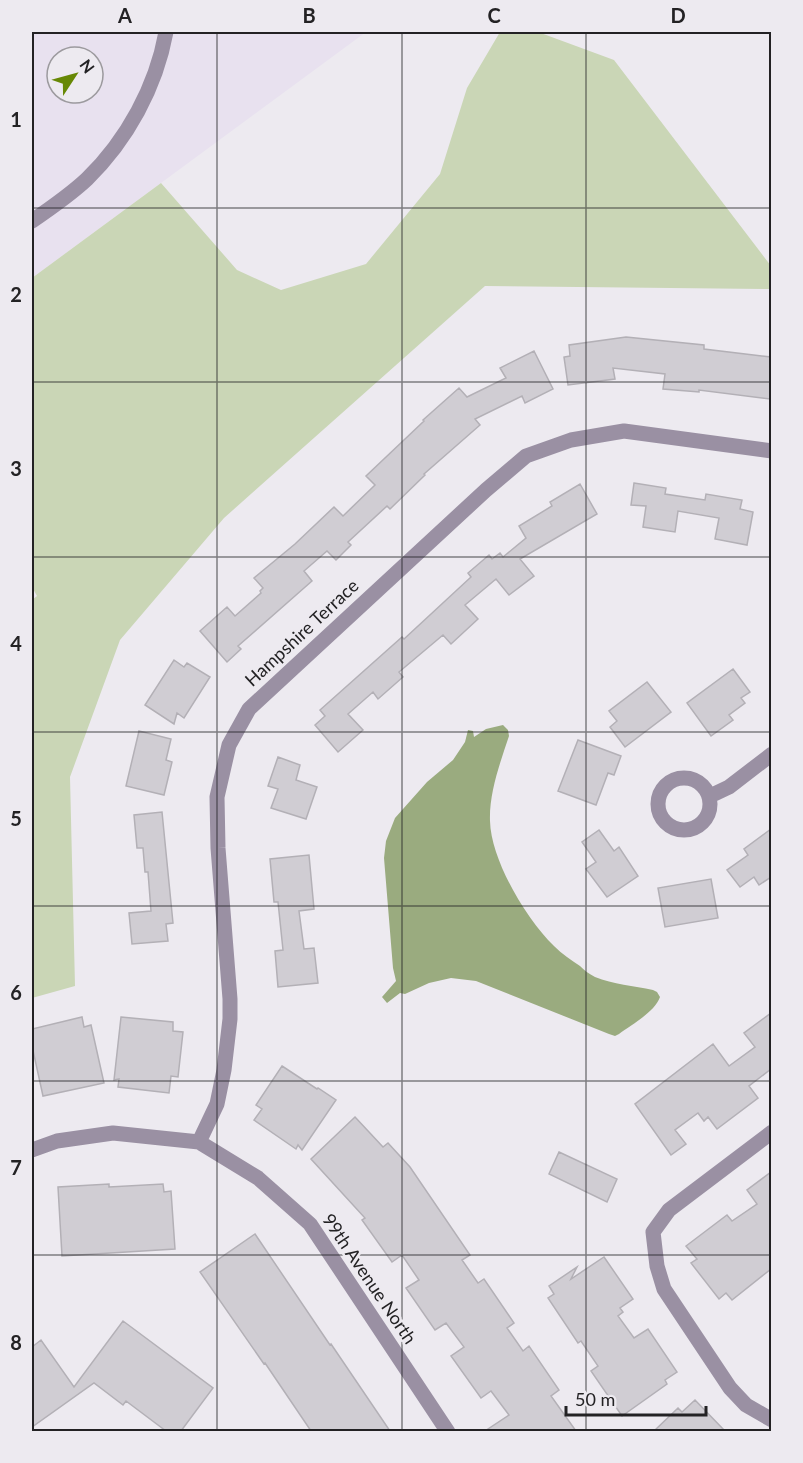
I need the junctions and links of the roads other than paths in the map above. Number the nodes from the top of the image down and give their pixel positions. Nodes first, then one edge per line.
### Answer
1 (166, 32) edge
2 (32, 221) edge
3 (771, 451) edge
4 (771, 754) edge
5 (710, 796) dead end
6 (771, 1132) edge
7 (199, 1142) junction
8 (32, 1150) edge
9 (771, 1420) edge
10 (448, 1431) edge

1 - 2 street
3 - 7 street, Hampshire Terrace
4 - 5 street
6 - 9 street
7 - 8 street, 99th Avenue North
7 - 10 street, 99th Avenue North

